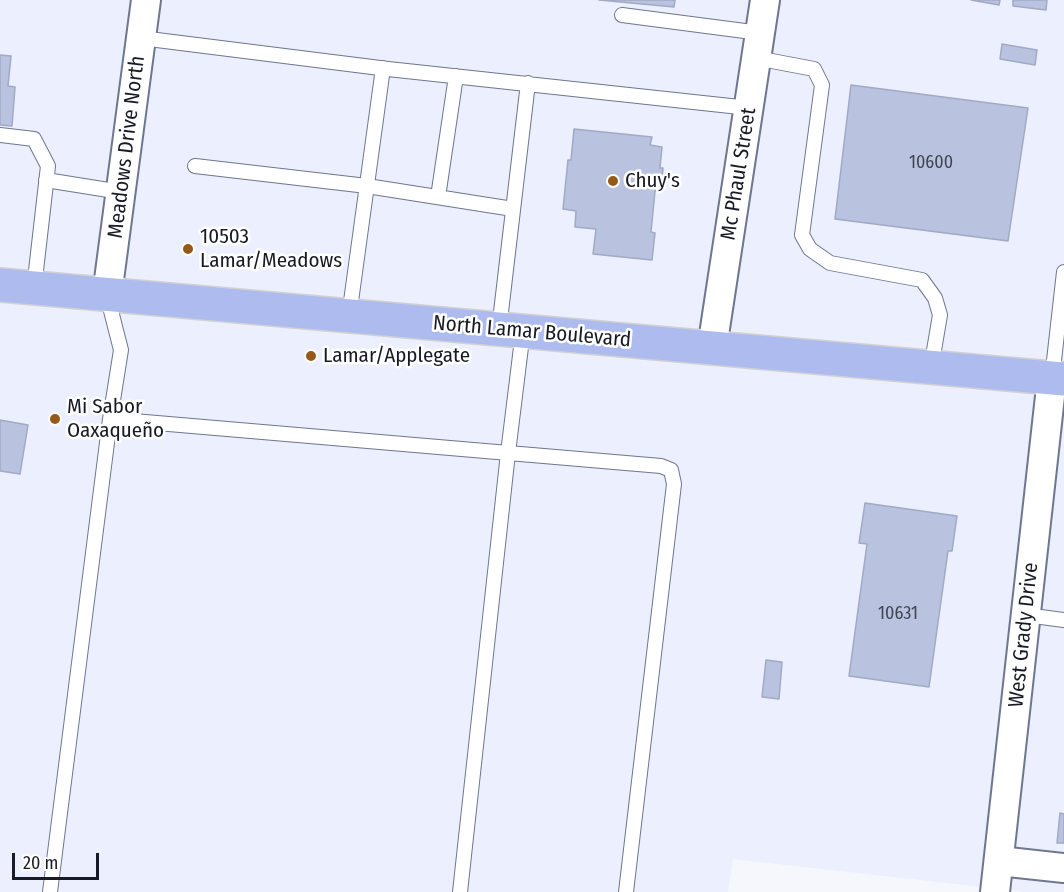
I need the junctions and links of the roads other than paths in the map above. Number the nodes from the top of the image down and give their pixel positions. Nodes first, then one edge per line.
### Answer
1 (146, 0) edge
2 (765, 0) edge
3 (622, 15) dead end
4 (141, 38) junction
5 (758, 46) junction
6 (383, 68) junction
7 (456, 76) junction
8 (528, 83) junction
9 (749, 108) junction
10 (0, 135) edge
11 (195, 166) dead end
12 (46, 180) junction
13 (367, 186) junction
14 (121, 192) junction
15 (438, 197) junction
16 (513, 209) junction
17 (1064, 272) edge
18 (0, 285) edge
19 (34, 288) junction
20 (107, 295) junction
21 (349, 316) junction
22 (511, 330) junction
23 (712, 348) junction
24 (931, 368) junction
25 (1058, 379) edge
26 (110, 419) junction
27 (508, 453) junction
28 (1026, 615) junction
29 (1064, 620) edge
30 (999, 861) junction
31 (1064, 868) edge
32 (50, 892) edge
33 (460, 892) edge
34 (626, 892) edge
35 (995, 892) edge

1 - 4 street, Meadows Drive North
2 - 5 street, Mc Phaul Street
3 - 5 lane
4 - 6 lane
4 - 14 street, Meadows Drive North
5 - 9 street, Mc Phaul Street
5 - 24 lane
6 - 7 lane
6 - 13 lane
7 - 8 lane
7 - 15 lane
8 - 9 lane
8 - 16 lane
9 - 23 street, Mc Phaul Street
10 - 12 lane
11 - 13 lane
12 - 14 lane
12 - 19 lane
13 - 15 lane
13 - 21 lane
14 - 20 street, Meadows Drive North
15 - 16 lane
16 - 22 lane
17 - 25 lane
18 - 19 main road, North Lamar Boulevard
19 - 20 main road, North Lamar Boulevard
20 - 21 main road, North Lamar Boulevard
20 - 26 lane
21 - 22 main road, North Lamar Boulevard
22 - 23 main road, North Lamar Boulevard
22 - 27 lane
23 - 24 main road, North Lamar Boulevard
24 - 25 main road, North Lamar Boulevard
25 - 28 street, West Grady Drive
26 - 27 lane
26 - 32 lane
27 - 33 lane
27 - 34 lane
28 - 29 lane
28 - 30 street, West Grady Drive
30 - 31 street
30 - 35 street, West Grady Drive

